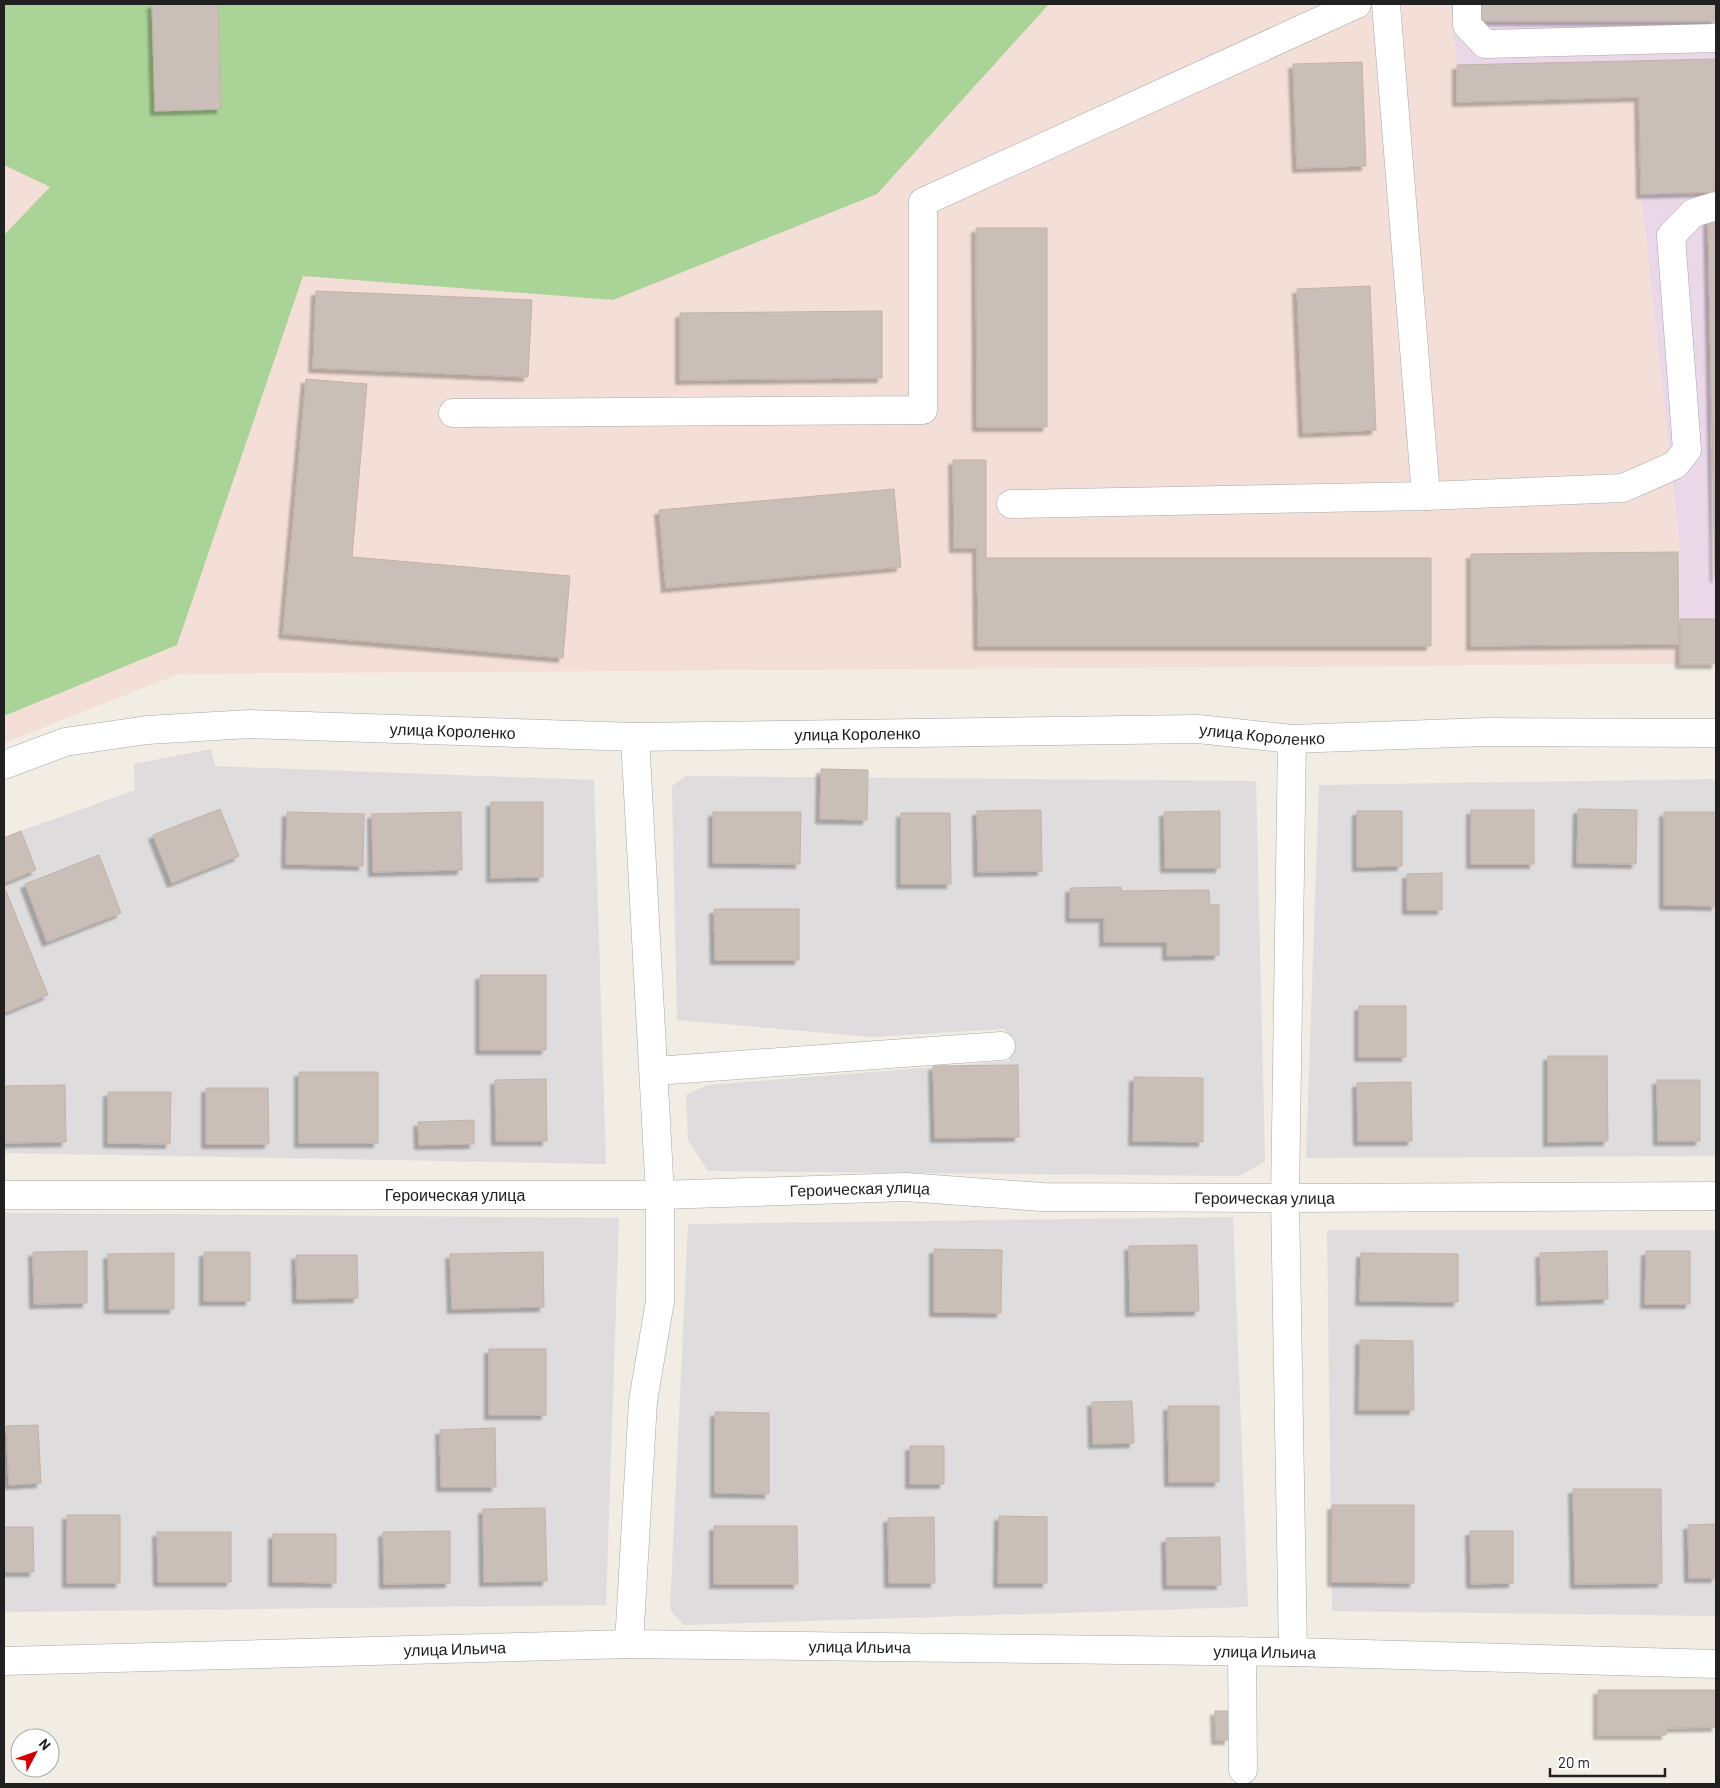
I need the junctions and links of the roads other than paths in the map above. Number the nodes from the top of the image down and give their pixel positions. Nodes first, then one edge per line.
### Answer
1 (1357, 4) edge
2 (1386, 4) edge
3 (1467, 4) edge
4 (1716, 38) edge
5 (1716, 206) edge
6 (453, 413) dead end
7 (1426, 496) junction
8 (1011, 504) dead end
9 (1716, 733) edge
10 (635, 737) junction
11 (1292, 739) junction
12 (4, 765) edge
13 (1001, 1046) dead end
14 (655, 1071) junction
15 (4, 1195) edge
16 (660, 1195) junction
17 (1716, 1196) edge
18 (1285, 1198) junction
19 (629, 1644) junction
20 (1242, 1651) junction
21 (1293, 1652) junction
22 (4, 1661) edge
23 (1716, 1664) edge
24 (1242, 1770) dead end

1 - 6 street
2 - 7 street
3 - 4 street
5 - 7 street
7 - 8 street
9 - 11 street, улица Короленко
10 - 11 street, улица Короленко
10 - 12 street, улица Короленко
10 - 14 street
11 - 18 street
13 - 14 street
14 - 16 street
15 - 16 street, Героическая улица
16 - 18 street, Героическая улица
16 - 19 street
17 - 18 street, Героическая улица
18 - 21 street
19 - 20 street, улица Ильича
19 - 22 street, улица Ильича
20 - 21 street, улица Ильича
20 - 24 street
21 - 23 street, улица Ильича

